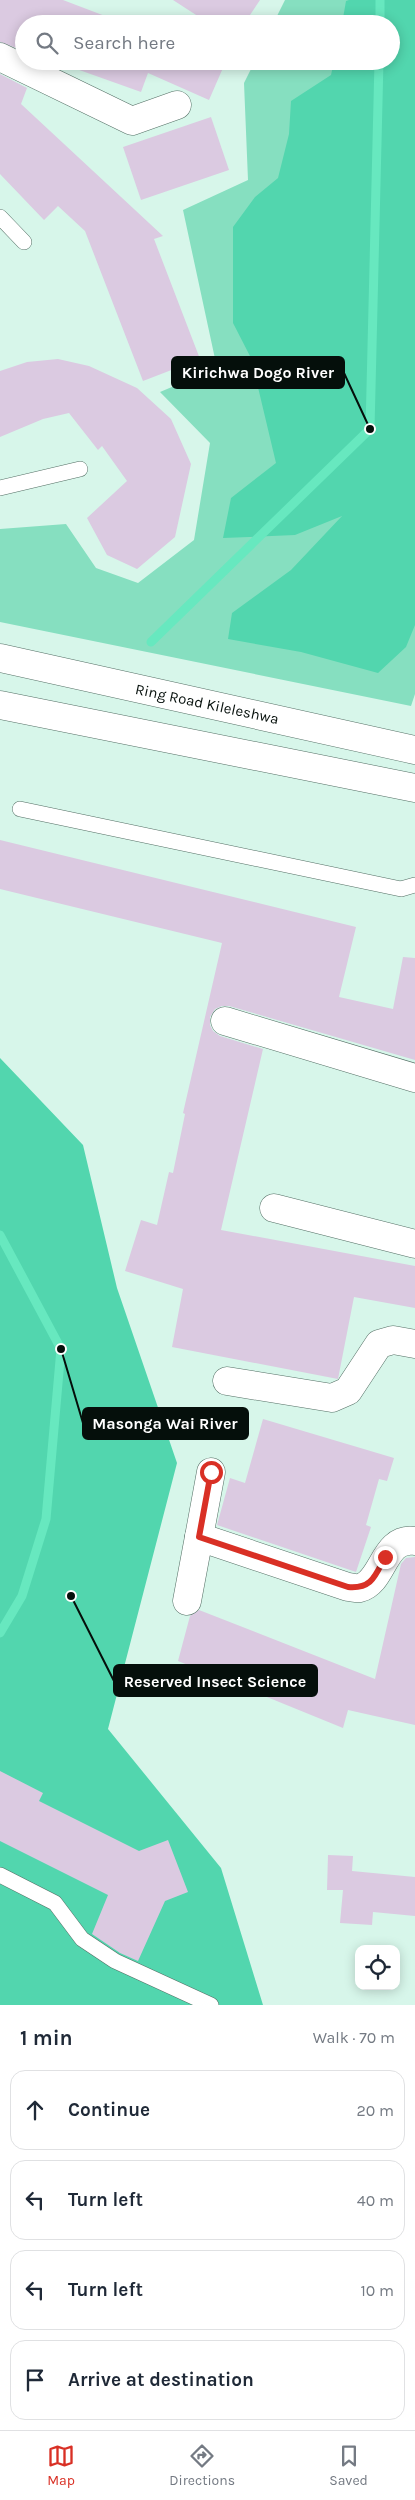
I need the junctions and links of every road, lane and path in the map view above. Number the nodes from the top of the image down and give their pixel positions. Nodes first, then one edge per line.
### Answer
1 (0, 57) edge
2 (15, 64) edge
3 (27, 70) edge
4 (177, 105) dead end
5 (0, 217) edge
6 (24, 242) dead end
7 (80, 469) dead end
8 (0, 488) edge
9 (0, 658) edge
10 (0, 705) edge
11 (415, 750) edge
12 (415, 788) edge
13 (20, 809) dead end
14 (415, 885) edge
15 (225, 1021) dead end
16 (415, 1078) edge
17 (274, 1208) dead end
18 (415, 1244) edge
19 (415, 1344) edge
20 (227, 1381) dead end
21 (211, 1472) dead end
22 (199, 1537) junction
23 (415, 1541) edge
24 (186, 1602) dead end
25 (0, 1876) edge
26 (211, 2005) edge

1 - 2 street
3 - 4 street
5 - 6 lane
7 - 8 lane
9 - 11 street, Ring Road Kileleshwa
10 - 12 street
13 - 14 lane
15 - 16 street
17 - 18 street
19 - 20 street
21 - 22 street
22 - 23 street
22 - 24 street
25 - 26 lane

